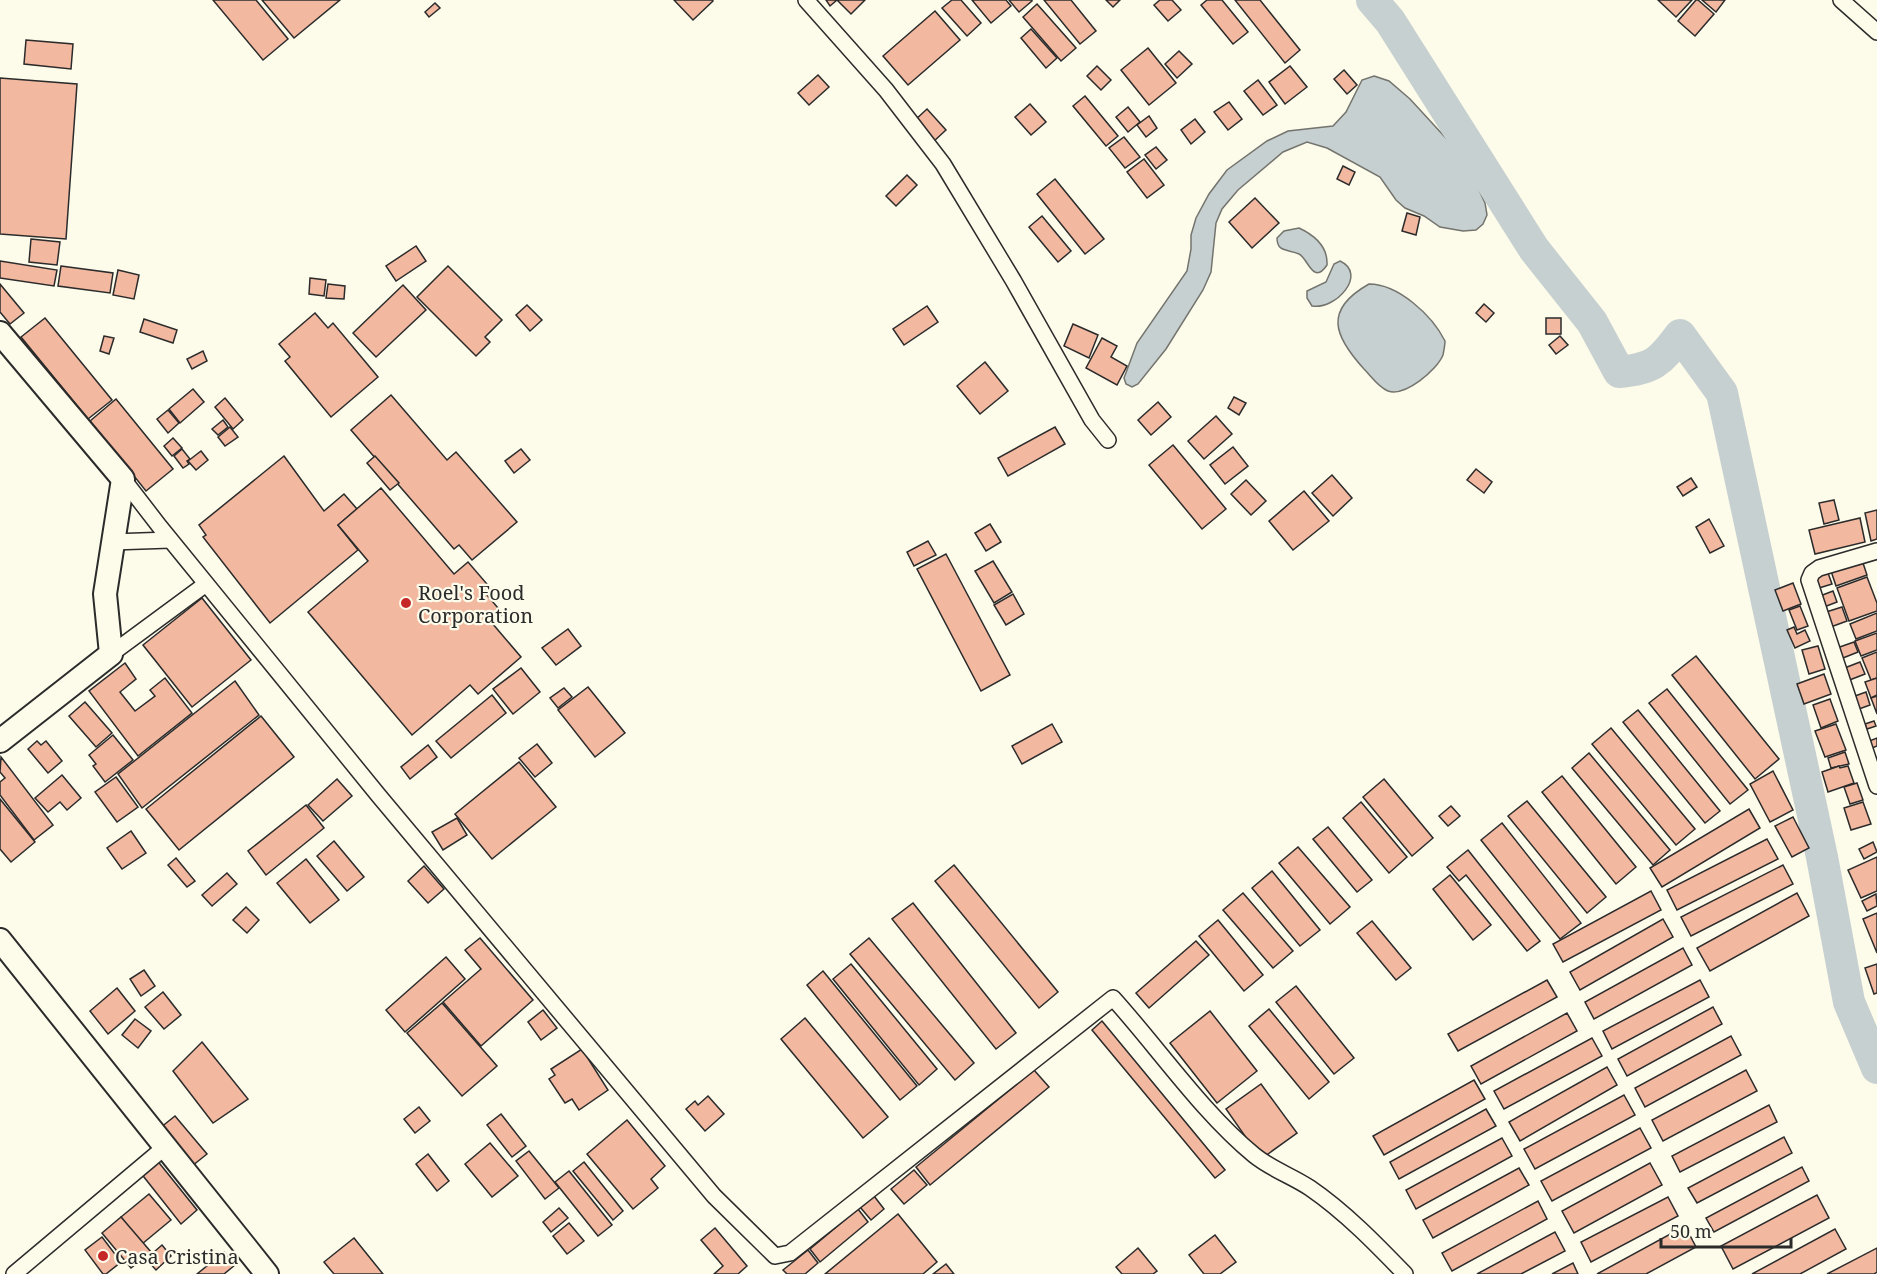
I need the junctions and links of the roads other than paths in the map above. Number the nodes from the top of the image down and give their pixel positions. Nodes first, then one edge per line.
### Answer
1 (806, 0) edge
2 (1841, 0) edge
3 (1877, 32) edge
4 (0, 333) edge
5 (1108, 440) dead end
6 (123, 479) junction
7 (170, 540) junction
8 (112, 542) junction
9 (1876, 552) edge
10 (206, 584) junction
11 (111, 654) junction
12 (0, 741) edge
13 (1877, 786) edge
14 (0, 940) edge
15 (165, 1147) junction
16 (266, 1273) edge
17 (14, 1274) edge
18 (1405, 1274) edge

1 - 5 street
2 - 3 street
4 - 6 street
6 - 7 street
6 - 8 street
7 - 8 street
7 - 10 street
8 - 11 street
9 - 13 street
10 - 11 street
10 - 18 street
11 - 12 street
14 - 15 street
15 - 16 street
15 - 17 street

